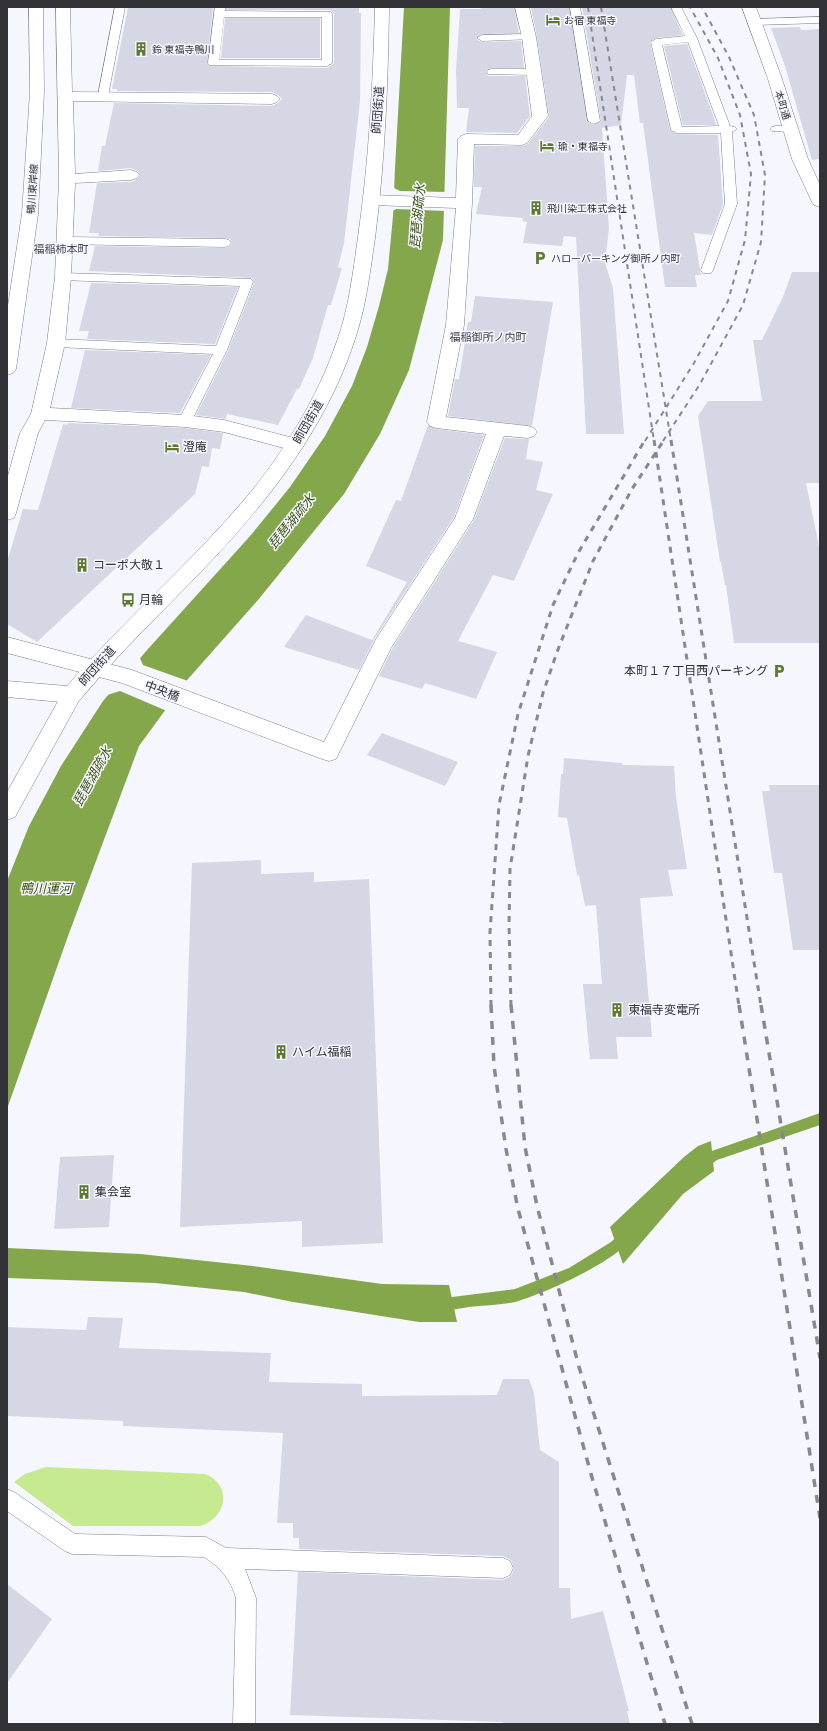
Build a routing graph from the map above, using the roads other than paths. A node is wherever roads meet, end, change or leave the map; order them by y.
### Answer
1 (36, 7) edge
2 (63, 7) edge
3 (120, 7) edge
4 (382, 7) edge
5 (522, 7) edge
6 (575, 7) edge
7 (676, 7) edge
8 (749, 7) edge
9 (219, 10) edge
10 (820, 20) edge
11 (756, 22) junction
12 (530, 37) junction
13 (482, 38) dead end
14 (692, 38) junction
15 (492, 72) dead end
16 (534, 72) junction
17 (66, 96) junction
18 (103, 96) junction
19 (272, 99) dead end
20 (594, 120) dead end
21 (728, 129) junction
22 (131, 175) dead end
23 (67, 179) junction
24 (378, 200) junction
25 (820, 202) edge
26 (459, 203) junction
27 (65, 241) junction
28 (225, 242) dead end
29 (707, 270) dead end
30 (63, 277) junction
31 (56, 343) junction
32 (221, 350) junction
33 (7, 369) edge
34 (40, 414) junction
35 (185, 421) junction
36 (497, 429) junction
37 (528, 432) dead end
38 (295, 445) junction
39 (7, 513) edge
40 (7, 644) edge
41 (94, 667) junction
42 (7, 688) edge
43 (72, 695) junction
44 (7, 811) edge
45 (7, 1499) edge
46 (225, 1558) junction
47 (503, 1568) dead end
48 (244, 1724) edge

1 - 33 street, 鴨川東岸線
2 - 17 street
3 - 18 lane
4 - 24 street, 師団街道
5 - 12 street
6 - 20 lane
7 - 14 lane
8 - 11 street, 本町通
9 - 9 lane
10 - 11 lane
11 - 25 street, 本町通
12 - 13 lane
12 - 16 street
14 - 21 lane
14 - 21 lane
15 - 16 lane
16 - 26 street
17 - 18 street
17 - 23 street
18 - 19 street
21 - 29 lane
22 - 23 street
23 - 27 street
24 - 26 street
24 - 38 street, 師団街道
26 - 36 street
27 - 28 lane
27 - 30 street
30 - 31 street
30 - 32 lane
31 - 32 lane
31 - 34 street
32 - 35 lane
34 - 35 street
34 - 39 street
35 - 38 street
36 - 37 street
36 - 41 street, 中央橋
38 - 41 street, 師団街道
40 - 41 street, 中央橋
41 - 43 street, 師団街道
42 - 43 street, 師団街道
43 - 44 street
45 - 46 lane
46 - 47 lane
46 - 48 lane

